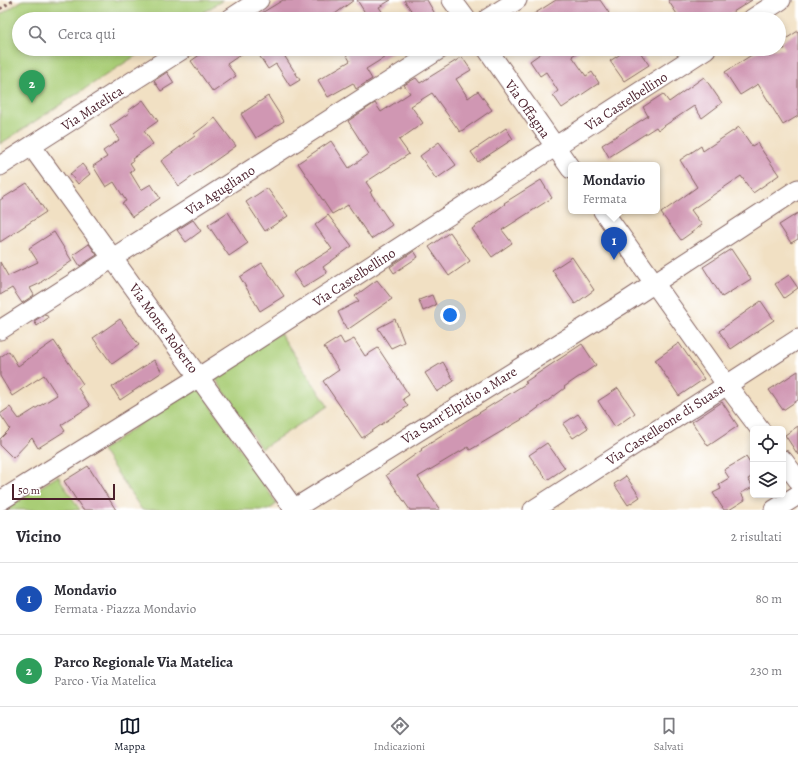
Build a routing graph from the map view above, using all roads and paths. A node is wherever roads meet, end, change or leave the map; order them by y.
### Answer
1 (14, 0) edge
2 (259, 0) edge
3 (452, 0) edge
4 (517, 0) edge
5 (781, 0) edge
6 (0, 9) edge
7 (241, 12) edge
8 (461, 12) edge
9 (498, 12) edge
10 (763, 12) edge
11 (172, 56) edge
12 (429, 56) edge
13 (492, 56) edge
14 (695, 56) edge
15 (32, 147) junction
16 (555, 147) junction
17 (568, 165) edge
18 (0, 166) edge
19 (798, 188) edge
20 (607, 216) edge
21 (114, 258) junction
22 (654, 283) junction
23 (0, 330) edge
24 (798, 339) edge
25 (199, 377) junction
26 (726, 384) junction
27 (758, 426) edge
28 (784, 462) edge
29 (798, 480) edge
30 (798, 495) edge
31 (0, 501) edge
32 (294, 510) edge
33 (533, 510) edge
34 (774, 510) edge

1 - 6 path
2 - 7 street
3 - 8 street
4 - 9 street
5 - 10 street
11 - 15 street, Via Matelica
12 - 21 street, Via Agugliano
13 - 16 street, Via Offagna
14 - 16 street, Via Castelbellino
15 - 18 street, Via Matelica
15 - 21 street, Via Monte Roberto
16 - 17 street, Via Offagna
16 - 25 street, Via Castelbellino
19 - 22 street, Via Sant'Elpidio a Mare
20 - 22 street
21 - 23 street, Via Agugliano
21 - 25 street, Via Monte Roberto
22 - 26 street
22 - 32 street, Via Sant'Elpidio a Mare
24 - 26 street, Via Castelleone di Suasa
25 - 31 street, Via Castelbellino
25 - 32 street, Via Monte Roberto
26 - 27 street
26 - 33 street, Via Castelleone di Suasa
28 - 29 street
30 - 34 street

